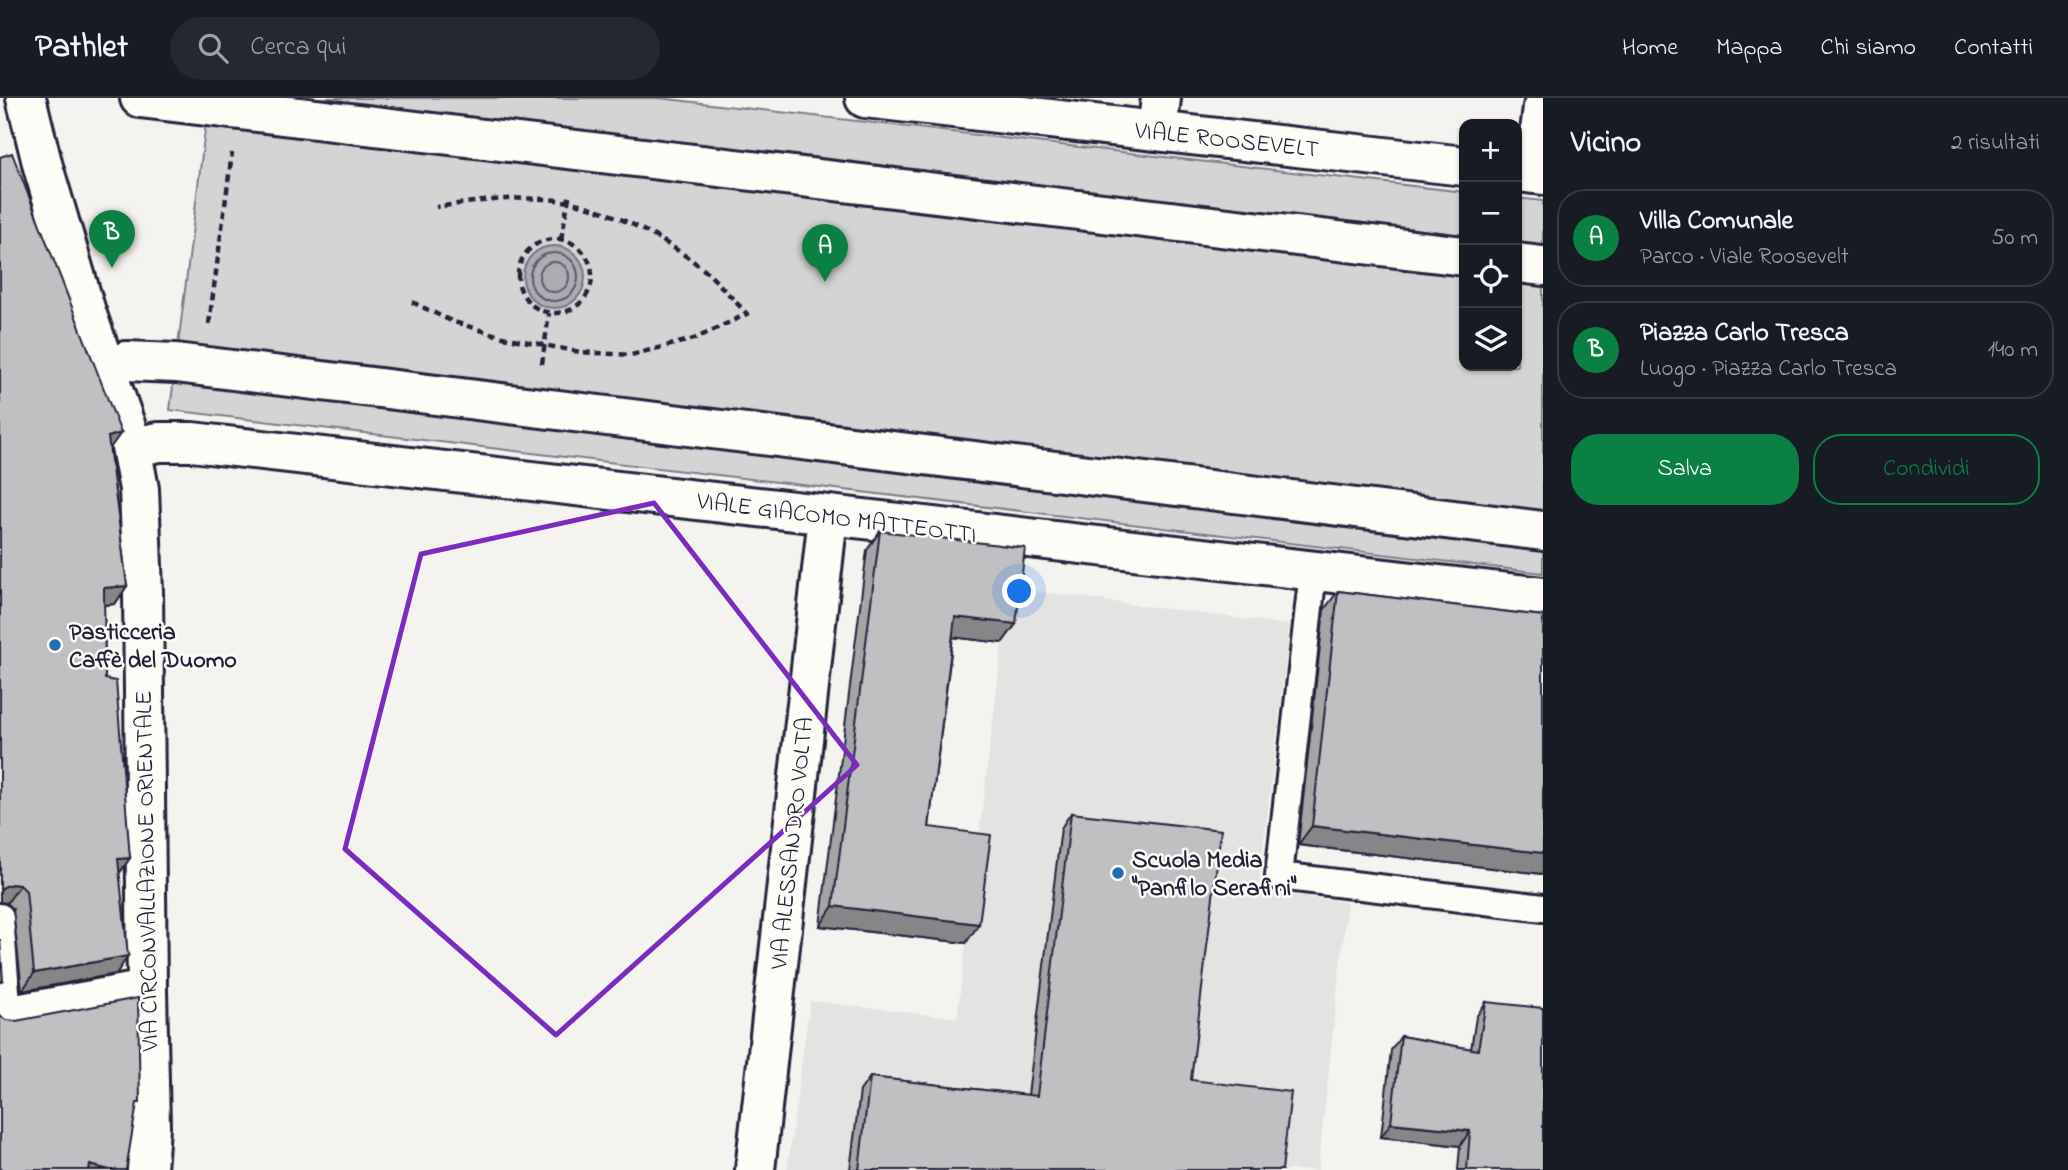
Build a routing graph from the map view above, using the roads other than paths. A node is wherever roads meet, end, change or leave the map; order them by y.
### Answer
1 (26, 98) edge
2 (139, 98) edge
3 (865, 98) edge
4 (1543, 107) edge
5 (1159, 115) edge
6 (1459, 165) edge
7 (1531, 174) edge
8 (1459, 255) edge
9 (1522, 264) edge
10 (1543, 266) edge
11 (126, 361) dead end
12 (132, 447) junction
13 (828, 516) junction
14 (1543, 531) edge
15 (1314, 571) junction
16 (1543, 597) edge
17 (1543, 908) edge
18 (0, 918) edge
19 (146, 990) junction
20 (4, 1016) edge
21 (147, 1170) edge
22 (755, 1170) edge

1 - 12 street, VIA CIRCONVALLAZIONE ORIENTALE
2 - 8 street
3 - 5 street, VIALE ROOSEVELT
4 - 7 street
5 - 6 street, VIALE ROOSEVELT
9 - 10 street
11 - 14 street
12 - 13 street, VIALE GIACOMO MATTEOTTI
12 - 19 street, VIA CIRCONVALLAZIONE ORIENTALE
13 - 15 street, VIALE GIACOMO MATTEOTTI
13 - 22 street, VIA ALESSANDRO VOLTA
15 - 16 street, VIALE GIACOMO MATTEOTTI
15 - 17 lane
18 - 20 lane
19 - 20 street
19 - 21 street, VIA CIRCONVALLAZIONE ORIENTALE

